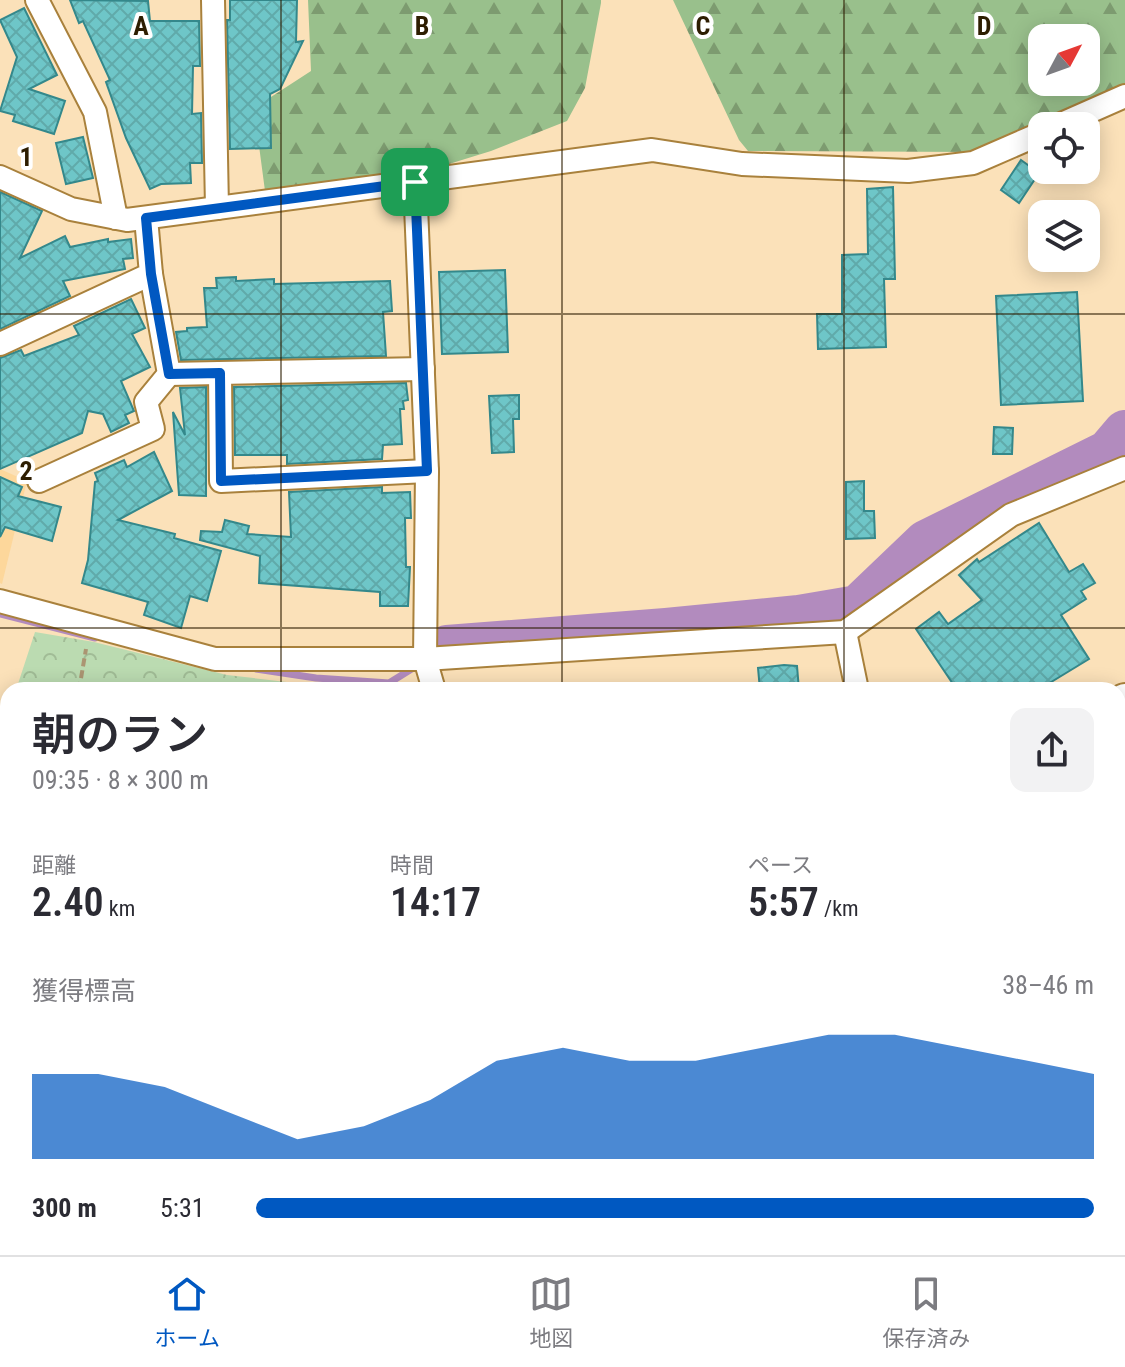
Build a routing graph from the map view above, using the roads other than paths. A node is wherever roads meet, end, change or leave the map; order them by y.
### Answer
1 (37, 0) edge
2 (213, 0) edge
3 (1125, 96) edge
4 (1089, 112) edge
5 (1028, 139) edge
6 (0, 177) edge
7 (415, 182) junction
8 (217, 208) junction
9 (116, 218) junction
10 (146, 218) junction
11 (151, 274) junction
12 (0, 344) edge
13 (423, 369) junction
14 (220, 373) junction
15 (169, 374) junction
16 (1125, 468) edge
17 (427, 471) junction
18 (39, 481) dead end
19 (0, 601) edge
20 (845, 632) junction
21 (425, 659) junction
22 (432, 682) edge
23 (855, 682) edge

1 - 9 street
2 - 8 street
3 - 4 street
5 - 7 street
6 - 9 street
7 - 8 street
7 - 13 street
8 - 10 street
9 - 10 street
10 - 11 street
11 - 12 street
11 - 15 street
13 - 14 street
13 - 17 street
14 - 15 street
14 - 17 street
15 - 18 street
16 - 20 street
17 - 21 street
19 - 21 street
20 - 21 street
20 - 23 street
21 - 22 street

